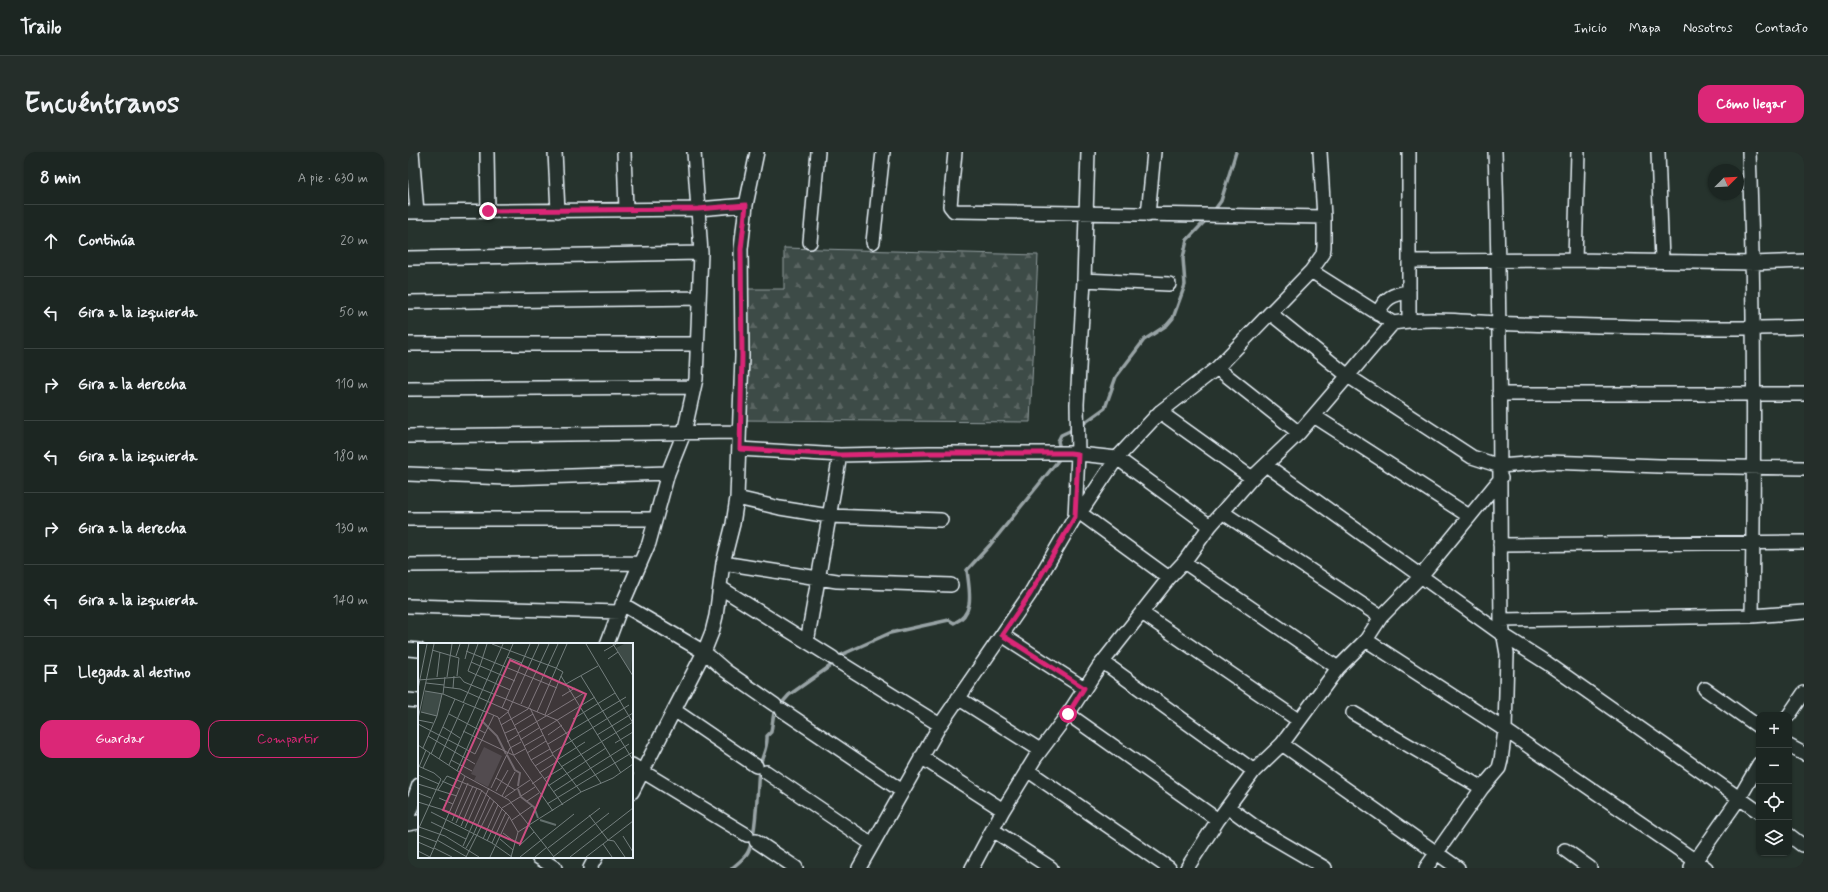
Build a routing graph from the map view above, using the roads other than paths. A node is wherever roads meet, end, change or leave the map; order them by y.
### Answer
1 (412, 152) edge
2 (487, 152) edge
3 (555, 152) edge
4 (624, 152) edge
5 (694, 152) edge
6 (757, 152) edge
7 (818, 152) edge
8 (883, 152) edge
9 (955, 152) edge
10 (1088, 152) edge
11 (1154, 152) edge
12 (1320, 152) edge
13 (1409, 152) edge
14 (1495, 152) edge
15 (1578, 152) edge
16 (1658, 152) edge
17 (1749, 152) edge
18 (746, 205) junction
19 (698, 209) junction
20 (626, 210) junction
21 (488, 211) junction
22 (558, 211) junction
23 (412, 212) edge
24 (1085, 212) junction
25 (1148, 215) junction
26 (1324, 217) junction
27 (810, 242) dead end
28 (874, 242) dead end
29 (701, 253) junction
30 (408, 258) edge
31 (1575, 260) junction
32 (1410, 261) junction
33 (1499, 261) junction
34 (1662, 261) junction
35 (1804, 261) edge
36 (1753, 263) junction
37 (1311, 271) junction
38 (1084, 280) junction
39 (1169, 284) dead end
40 (1410, 292) junction
41 (698, 298) junction
42 (408, 302) edge
43 (1270, 314) junction
44 (1378, 314) junction
45 (1410, 320) junction
46 (1393, 323) junction
47 (1498, 324) junction
48 (1804, 327) edge
49 (1753, 329) junction
50 (408, 344) edge
51 (696, 344) junction
52 (1217, 368) junction
53 (1348, 376) junction
54 (694, 387) junction
55 (408, 389) edge
56 (1754, 393) junction
57 (1499, 394) junction
58 (1804, 394) edge
59 (1160, 412) junction
60 (1314, 416) junction
61 (739, 432) junction
62 (684, 433) junction
63 (1299, 433) junction
64 (408, 436) edge
65 (740, 449) junction
66 (1078, 454) junction
67 (840, 455) junction
68 (1117, 458) junction
69 (1266, 465) junction
70 (1753, 468) junction
71 (1804, 468) edge
72 (1500, 472) junction
73 (668, 473) junction
74 (408, 474) edge
75 (1252, 478) junction
76 (737, 498) junction
77 (1222, 512) junction
78 (1077, 515) junction
79 (829, 516) junction
80 (1469, 516) junction
81 (654, 519) junction
82 (408, 520) edge
83 (941, 520) dead end
84 (1210, 526) junction
85 (1804, 542) edge
86 (1753, 543) junction
87 (1500, 545) junction
88 (1184, 562) junction
89 (640, 563) junction
90 (723, 563) junction
91 (408, 565) edge
92 (1421, 576) junction
93 (1169, 578) junction
94 (818, 579) junction
95 (951, 585) dead end
96 (721, 588) junction
97 (408, 606) edge
98 (620, 608) junction
99 (1804, 612) edge
100 (1142, 613) junction
101 (1752, 616) junction
102 (1381, 617) junction
103 (1501, 620) junction
104 (1002, 635) junction
105 (1503, 635) junction
106 (1366, 640) junction
107 (807, 642) junction
108 (608, 643) edge
109 (408, 649) edge
110 (418, 650) edge
111 (704, 652) junction
112 (1103, 662) junction
113 (1338, 668) junction
114 (1084, 688) junction
115 (1705, 689) dead end
116 (1804, 693) edge
117 (958, 698) junction
118 (408, 700) edge
119 (418, 701) edge
120 (674, 710) junction
121 (1791, 712) edge
122 (1353, 713) dead end
123 (1068, 714) junction
124 (1298, 720) junction
125 (940, 725) junction
126 (1756, 725) edge
127 (1505, 730) junction
128 (1282, 744) junction
129 (1792, 748) edge
130 (1040, 750) junction
131 (1804, 754) edge
132 (921, 757) junction
133 (638, 769) edge
134 (1756, 769) edge
135 (1027, 770) junction
136 (1254, 771) junction
137 (418, 788) edge
138 (633, 788) edge
139 (1482, 788) junction
140 (902, 791) junction
141 (1740, 798) junction
142 (1228, 807) junction
143 (1003, 810) junction
144 (1756, 810) edge
145 (408, 816) edge
146 (1218, 820) junction
147 (418, 822) edge
148 (408, 824) edge
149 (993, 830) junction
150 (1792, 837) edge
151 (872, 844) junction
152 (1802, 845) dead end
153 (1565, 850) dead end
154 (1436, 854) junction
155 (540, 858) edge
156 (595, 858) edge
157 (1697, 866) edge
158 (1189, 867) edge
159 (555, 868) edge
160 (590, 868) edge
161 (796, 868) edge
162 (859, 868) edge
163 (972, 868) edge
164 (1051, 868) edge
165 (1169, 868) edge
166 (1325, 868) edge
167 (1426, 868) edge
168 (1458, 868) edge
169 (1590, 868) edge

1 - 23 street
2 - 21 street
3 - 22 street
4 - 20 street
5 - 19 street
6 - 18 street
7 - 27 street
8 - 28 street
9 - 24 street
10 - 24 street
11 - 25 street
12 - 26 street
13 - 32 street
14 - 33 street
15 - 31 street
16 - 34 street
17 - 36 street
18 - 19 street
18 - 61 street
19 - 20 street
19 - 29 street
20 - 22 street
21 - 22 street
21 - 23 street
24 - 25 street
24 - 38 street
25 - 26 street
26 - 37 street
29 - 30 street
29 - 41 street
31 - 33 street
31 - 34 street
32 - 33 street
32 - 40 street
33 - 47 street
34 - 36 street
35 - 36 street
36 - 49 street
37 - 43 street
37 - 44 street
38 - 39 street
38 - 66 street
40 - 44 street
40 - 45 street
41 - 42 street
41 - 51 street
43 - 52 street
43 - 53 street
44 - 46 street
45 - 46 street
45 - 47 street
46 - 53 street
47 - 49 street
47 - 57 street
48 - 49 street
49 - 56 street
50 - 51 street
51 - 54 street
52 - 59 street
52 - 63 street
53 - 60 street
53 - 72 street
54 - 55 street
54 - 62 street
56 - 57 street
56 - 58 street
56 - 70 street
57 - 72 street
59 - 68 street
59 - 75 street
60 - 63 street
60 - 80 street
61 - 62 street
61 - 65 street
62 - 64 street
62 - 73 street
63 - 69 street
65 - 67 street
65 - 76 street
66 - 67 street
66 - 68 street
66 - 78 street
67 - 79 street
68 - 78 street
68 - 84 street
69 - 75 street
69 - 92 street
70 - 71 street
70 - 72 street
70 - 86 street
72 - 80 street
72 - 87 street
73 - 74 street
73 - 81 street
75 - 77 street
76 - 79 street
76 - 90 street
77 - 84 street
77 - 102 street
78 - 93 street
78 - 104 street
79 - 83 street
79 - 94 street
80 - 92 street
81 - 82 street
81 - 89 street
84 - 88 street
85 - 86 street
86 - 87 street
86 - 101 street
87 - 103 street
88 - 93 street
88 - 113 street
89 - 91 street
89 - 98 street
90 - 94 street
90 - 96 street
92 - 102 street
92 - 105 street
93 - 100 street
94 - 95 street
94 - 107 street
96 - 107 street
96 - 111 street
97 - 98 street
98 - 108 street
98 - 111 street
99 - 101 street
100 - 112 street
100 - 124 street
101 - 103 street
102 - 106 street
103 - 105 street
104 - 114 street
104 - 117 street
105 - 127 street
105 - 141 street
106 - 113 street
106 - 127 street
107 - 125 street
109 - 110 street
111 - 120 street
111 - 140 street
112 - 114 street
112 - 136 street
113 - 124 street
114 - 123 street
115 - 126 street
116 - 121 street
117 - 125 street
117 - 130 street
118 - 119 street
120 - 133 street
120 - 151 street
122 - 139 street
123 - 130 street
123 - 146 street
124 - 128 street
125 - 132 street
127 - 139 street
127 - 157 street
128 - 136 street
128 - 154 street
129 - 131 street
130 - 135 street
132 - 140 street
132 - 143 street
133 - 138 street
133 - 161 street
134 - 141 street
135 - 143 street
135 - 165 street
136 - 142 street
137 - 145 street
139 - 154 street
140 - 151 street
141 - 144 street
141 - 157 street
142 - 146 street
142 - 166 street
143 - 149 street
146 - 158 street
147 - 148 street
149 - 163 street
149 - 164 street
150 - 152 street
151 - 162 street
153 - 169 street
154 - 167 street
154 - 168 street
155 - 159 street
156 - 160 street

